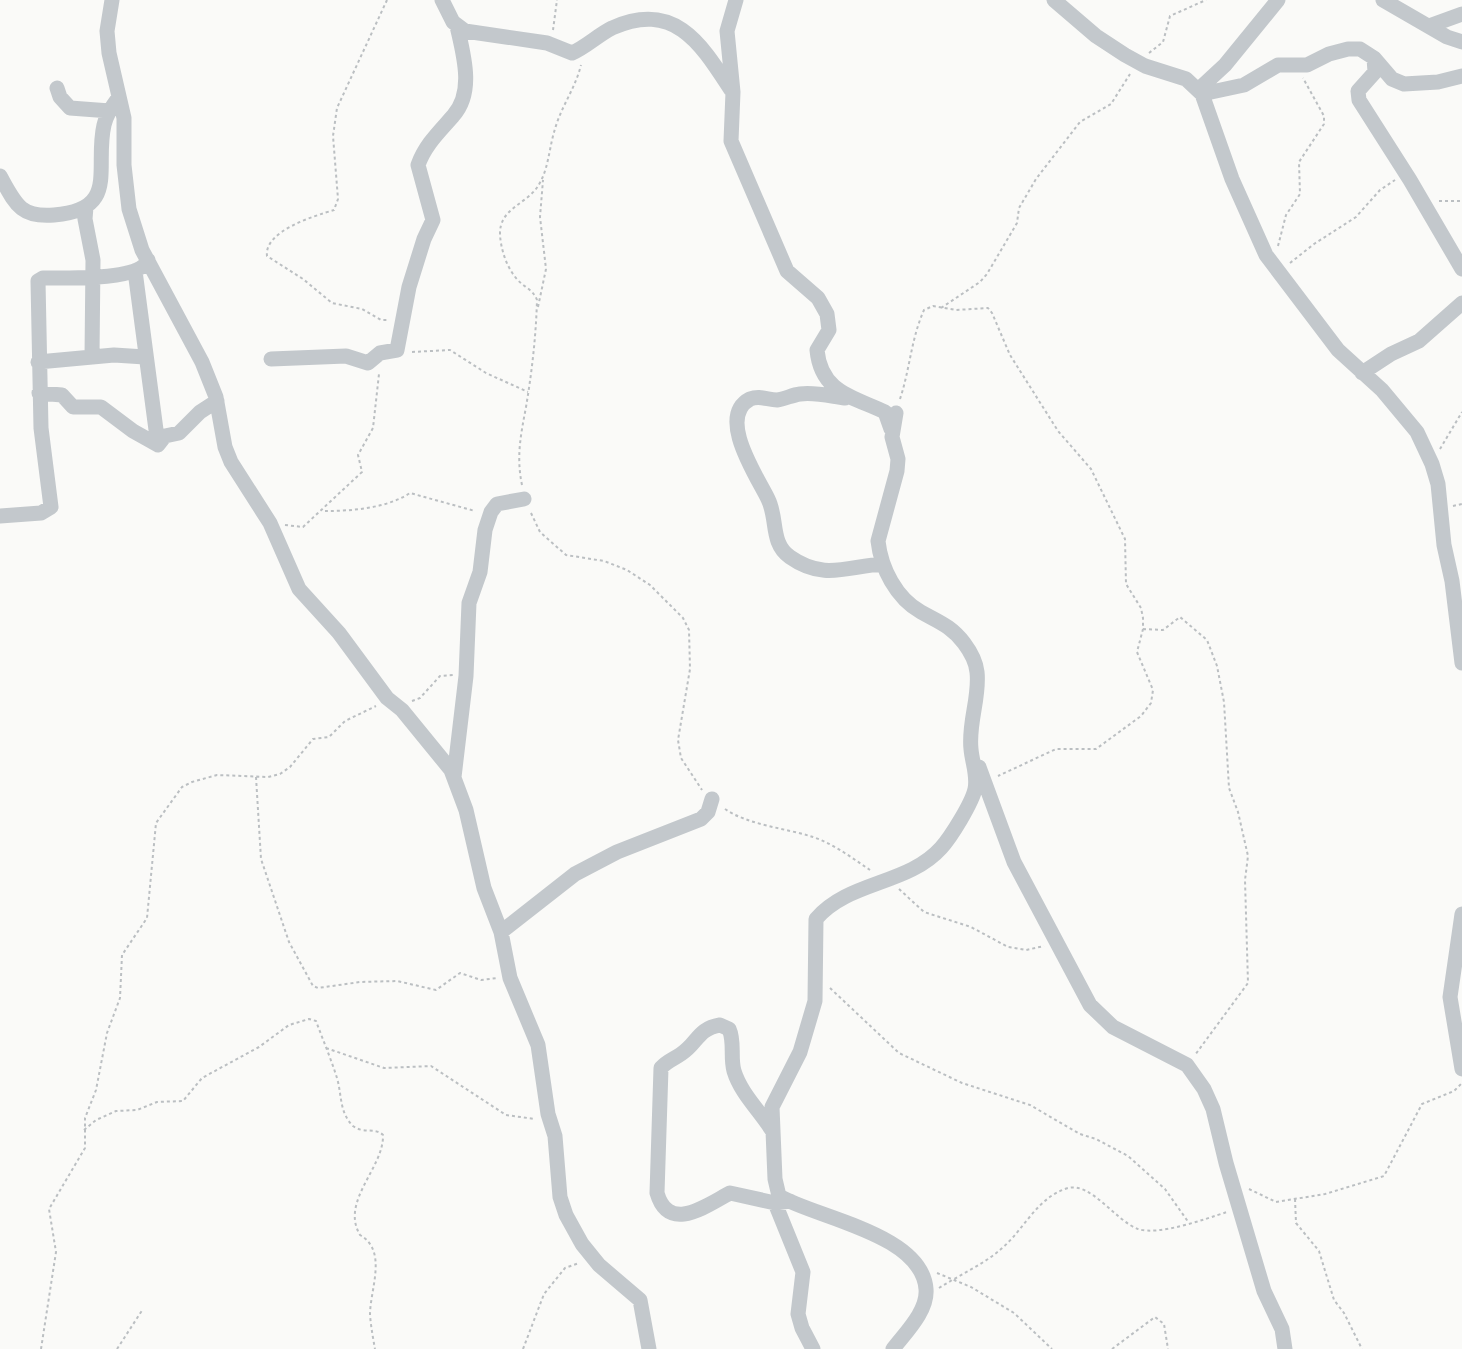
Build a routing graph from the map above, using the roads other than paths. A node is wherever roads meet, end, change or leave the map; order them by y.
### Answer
1 (112, 0) edge
2 (442, 0) edge
3 (736, 0) edge
4 (1054, 0) edge
5 (1278, 0) edge
6 (1383, 0) edge
7 (1462, 14) edge
8 (457, 26) junction
9 (1429, 26) junction
10 (1462, 42) edge
11 (1374, 58) junction
12 (1462, 76) edge
13 (57, 88) dead end
14 (733, 92) junction
15 (1200, 92) junction
16 (119, 97) junction
17 (110, 111) junction
18 (0, 176) edge
19 (86, 207) junction
20 (148, 260) junction
21 (1462, 269) edge
22 (135, 271) junction
23 (94, 278) junction
24 (1462, 303) edge
25 (92, 356) junction
26 (145, 357) junction
27 (271, 359) dead end
28 (38, 362) junction
29 (1362, 373) junction
30 (39, 393) junction
31 (857, 400) junction
32 (217, 401) junction
33 (896, 413) road end
34 (892, 432) junction
35 (158, 445) junction
36 (525, 499) road end
37 (0, 516) edge
38 (883, 564) junction
39 (1462, 663) edge
40 (971, 748) junction
41 (454, 777) junction
42 (712, 799) road end
43 (1462, 916) edge
44 (501, 932) junction
45 (1462, 1069) edge
46 (774, 1133) junction
47 (783, 1202) junction
48 (649, 1349) edge
49 (813, 1349) edge
50 (893, 1349) edge
51 (1285, 1349) edge

1 - 16 street
2 - 8 street
3 - 14 street
4 - 15 street
5 - 15 street
6 - 9 street
7 - 9 street
8 - 14 street
8 - 27 street
9 - 10 street
11 - 12 street
11 - 15 street
11 - 21 street
13 - 17 street
14 - 31 street
15 - 29 street
16 - 17 street
16 - 20 street
17 - 19 street
18 - 19 street
19 - 23 street
20 - 22 street
20 - 32 street
22 - 23 street
22 - 26 street
23 - 25 street
23 - 28 street
24 - 29 street
25 - 26 street
25 - 28 street
26 - 35 street
28 - 30 street
29 - 39 street
30 - 35 street
30 - 37 street
31 - 34 street
31 - 38 street
32 - 35 street
32 - 41 street
33 - 34 street
34 - 38 street
36 - 41 street
38 - 40 street
40 - 46 street
40 - 51 street
41 - 44 street
42 - 44 street
43 - 45 street
44 - 48 street
46 - 47 street
46 - 47 street
47 - 49 street
47 - 50 street

